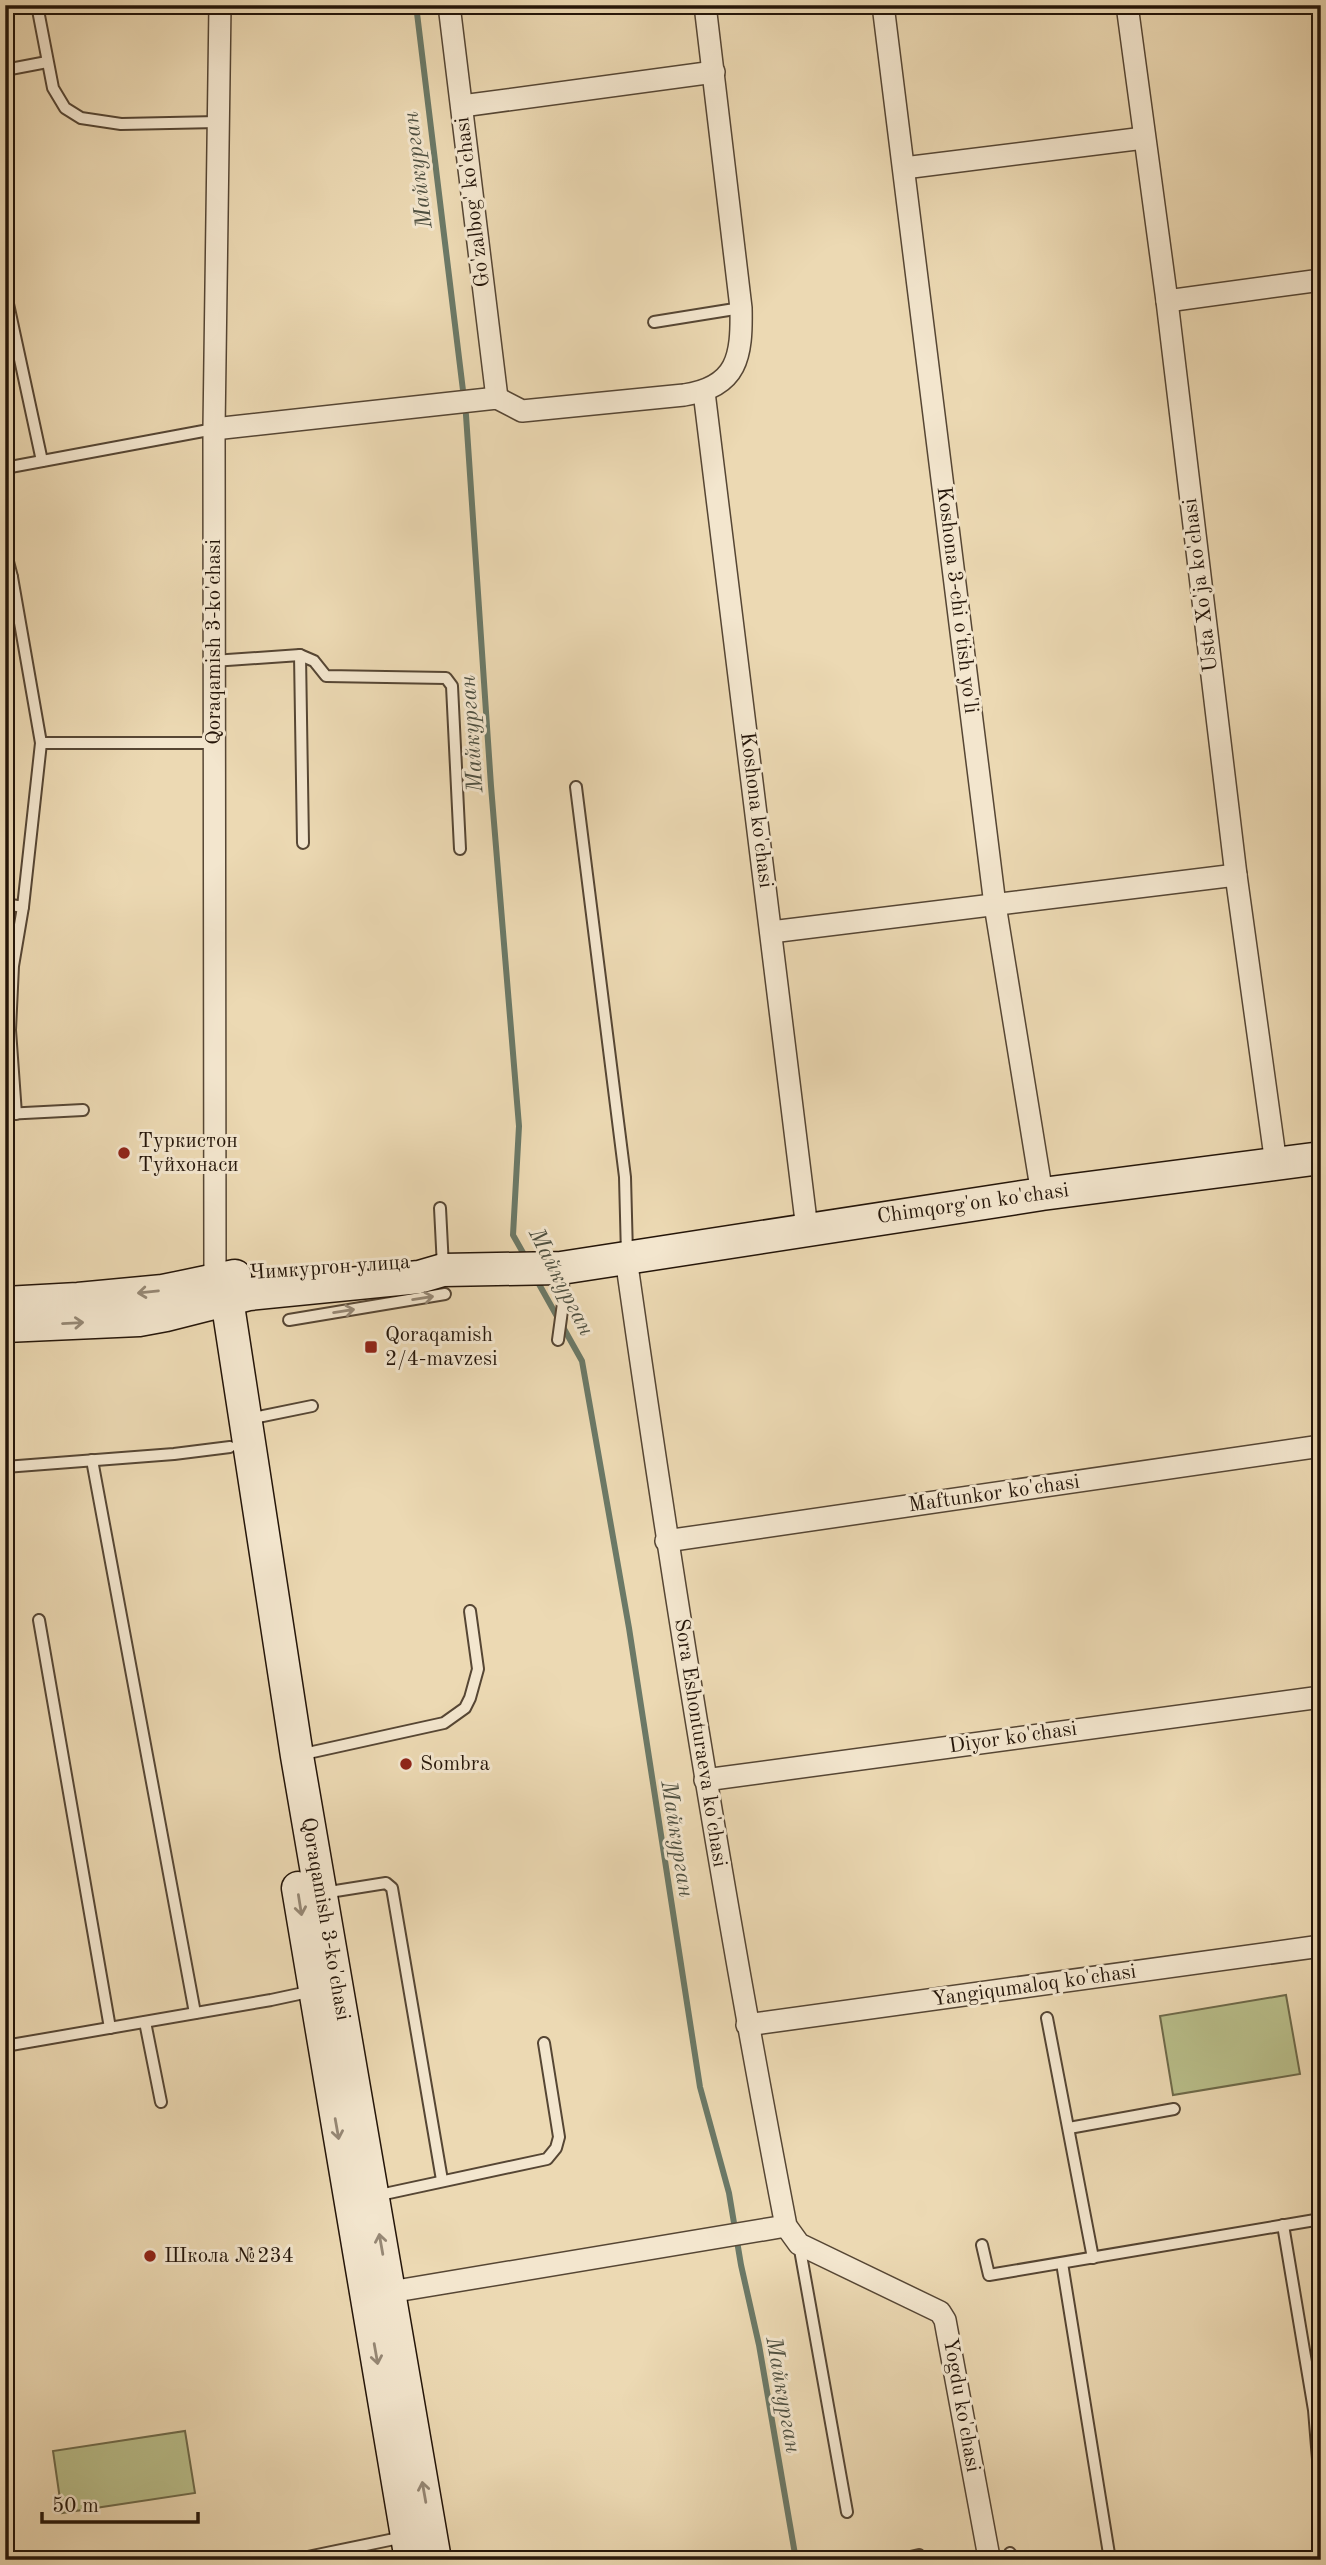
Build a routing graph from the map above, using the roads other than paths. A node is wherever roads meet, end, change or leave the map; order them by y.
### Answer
1 (37, 5) edge
2 (220, 5) edge
3 (449, 5) edge
4 (705, 5) edge
5 (883, 5) edge
6 (1127, 5) edge
7 (47, 62) junction
8 (5, 70) edge
9 (714, 72) junction
10 (462, 106) junction
11 (218, 122) junction
12 (1144, 138) junction
13 (904, 168) junction
14 (1321, 281) edge
15 (5, 290) edge
16 (1167, 301) junction
17 (741, 307) junction
18 (654, 321) dead end
19 (18, 349) junction
20 (5, 352) edge
21 (704, 392) junction
22 (497, 398) junction
23 (214, 429) junction
24 (42, 461) junction
25 (5, 468) edge
26 (5, 550) edge
27 (9, 578) edge
28 (300, 655) junction
29 (214, 661) junction
30 (41, 743) junction
31 (214, 743) junction
32 (576, 786) dead end
33 (303, 843) dead end
34 (460, 849) dead end
35 (1236, 874) junction
36 (5, 904) edge
37 (995, 905) junction
38 (23, 907) junction
39 (771, 932) junction
40 (83, 1110) dead end
41 (11, 1114) edge
42 (1321, 1158) edge
43 (1276, 1164) junction
44 (1042, 1194) junction
45 (440, 1208) dead end
46 (807, 1229) junction
47 (626, 1258) junction
48 (539, 1269) junction
49 (444, 1282) junction
50 (215, 1295) junction
51 (5, 1303) edge
52 (289, 1320) dead end
53 (5, 1326) edge
54 (558, 1340) dead end
55 (312, 1406) dead end
56 (246, 1419) junction
57 (1321, 1446) edge
58 (230, 1447) junction
59 (92, 1460) junction
60 (5, 1467) edge
61 (666, 1541) junction
62 (470, 1611) dead end
63 (39, 1620) dead end
64 (1321, 1697) edge
65 (297, 1756) junction
66 (705, 1780) junction
67 (320, 1894) junction
68 (1321, 1946) edge
69 (325, 1988) junction
70 (195, 2013) junction
71 (1047, 2018) dead end
72 (145, 2022) junction
73 (747, 2025) junction
74 (110, 2028) junction
75 (544, 2043) dead end
76 (5, 2046) edge
77 (161, 2102) dead end
78 (1174, 2109) dead end
79 (1069, 2128) junction
80 (442, 2180) junction
81 (373, 2196) junction
82 (1321, 2219) edge
83 (1283, 2225) junction
84 (786, 2226) junction
85 (799, 2244) junction
86 (982, 2245) dead end
87 (1093, 2258) junction
88 (1062, 2263) junction
89 (378, 2295) junction
90 (1321, 2496) edge
91 (847, 2512) dead end
92 (409, 2548) edge
93 (988, 2552) dead end
94 (919, 2555) dead end
95 (293, 2560) edge
96 (435, 2560) edge
97 (897, 2560) edge
98 (1110, 2560) edge

1 - 7 lane
2 - 11 street, Qoraqamish 3-ko'chasi
3 - 10 street, Go'zalbog' ko'chasi
4 - 9 street
5 - 13 street, Koshona 3-chi o'tish yo'li
6 - 12 street, Usta Xo'ja ko'chasi
7 - 8 lane
7 - 11 lane
9 - 10 street
9 - 17 street
10 - 22 street, Go'zalbog' ko'chasi
11 - 23 street, Qoraqamish 3-ko'chasi
12 - 13 street
12 - 16 street, Usta Xo'ja ko'chasi
13 - 37 street, Koshona 3-chi o'tish yo'li
14 - 16 street
15 - 19 lane
16 - 35 street, Usta Xo'ja ko'chasi
17 - 18 lane
17 - 21 street
19 - 20 lane
19 - 24 lane
21 - 22 street
21 - 39 street, Koshona ko'chasi
22 - 23 street
23 - 24 lane
23 - 29 street, Qoraqamish 3-ko'chasi
24 - 25 lane
26 - 27 lane
27 - 30 lane
28 - 29 lane
28 - 33 lane
28 - 34 lane
29 - 31 street, Qoraqamish 3-ko'chasi
30 - 31 lane
30 - 38 lane
31 - 50 street, Qoraqamish 3-ko'chasi
32 - 47 lane
35 - 37 street
35 - 43 street, Usta Xo'ja ko'chasi
36 - 38 lane
37 - 39 street
37 - 44 street, Koshona 3-chi o'tish yo'li
38 - 41 lane
39 - 46 street, Koshona ko'chasi
40 - 41 lane
42 - 43 main road, Chimqorg'on ko'chasi
43 - 44 main road, Chimqorg'on ko'chasi
44 - 46 main road, Chimqorg'on ko'chasi
45 - 49 lane
46 - 47 main road, Chimqorg'on ko'chasi
47 - 48 main road, Чимкургон улица
47 - 61 street, Sora Eshonturaeva ko'chasi
48 - 49 main road, Чимкургон улица
48 - 54 lane
49 - 50 main road, Чимкургон улица
52 -> 49 lane
50 -> 51 main road
53 -> 50 main road
50 - 56 main road, Qoraqamish 3-ko'chasi
50 - 58 main road, Qoraqamish 3-ko'chasi
55 - 56 lane
56 - 65 main road, Qoraqamish 3-ko'chasi
57 - 61 street, Maftunkor ko'chasi
58 - 59 lane
58 -> 69 main road, Qoraqamish 3-ko'chasi
59 - 60 lane
59 - 70 lane
61 - 66 street, Sora Eshonturaeva ko'chasi
62 - 65 lane
63 - 74 lane
64 - 66 street, Diyor ko'chasi
65 - 67 main road, Qoraqamish 3-ko'chasi
66 - 73 street, Sora Eshonturaeva ko'chasi
67 - 69 main road, Qoraqamish 3-ko'chasi
67 - 80 lane
68 - 73 street, Yangiqumaloq ko'chasi
69 - 70 lane
69 - 81 main road, Qoraqamish 3-ko'chasi
69 -> 89 main road, Qoraqamish 3-ko'chasi
70 - 72 lane
71 - 79 lane
72 - 74 lane
72 - 77 lane
73 - 84 street, Sora Eshonturaeva ko'chasi
74 - 76 lane
75 - 80 lane
78 - 79 lane
79 - 87 lane
80 - 81 lane
89 -> 81 main road, Qoraqamish 3-ko'chasi
82 - 83 lane
83 - 87 lane
83 - 90 lane
84 - 85 street, Yogdu ko'chasi
84 - 89 street
85 - 91 lane
85 - 93 street, Yogdu ko'chasi
86 - 88 lane
87 - 88 lane
88 - 98 lane
89 -> 92 main road, Qoraqamish 3-ko'chasi
96 -> 89 main road, Qoraqamish 3-ko'chasi
92 - 95 lane
94 - 97 lane

